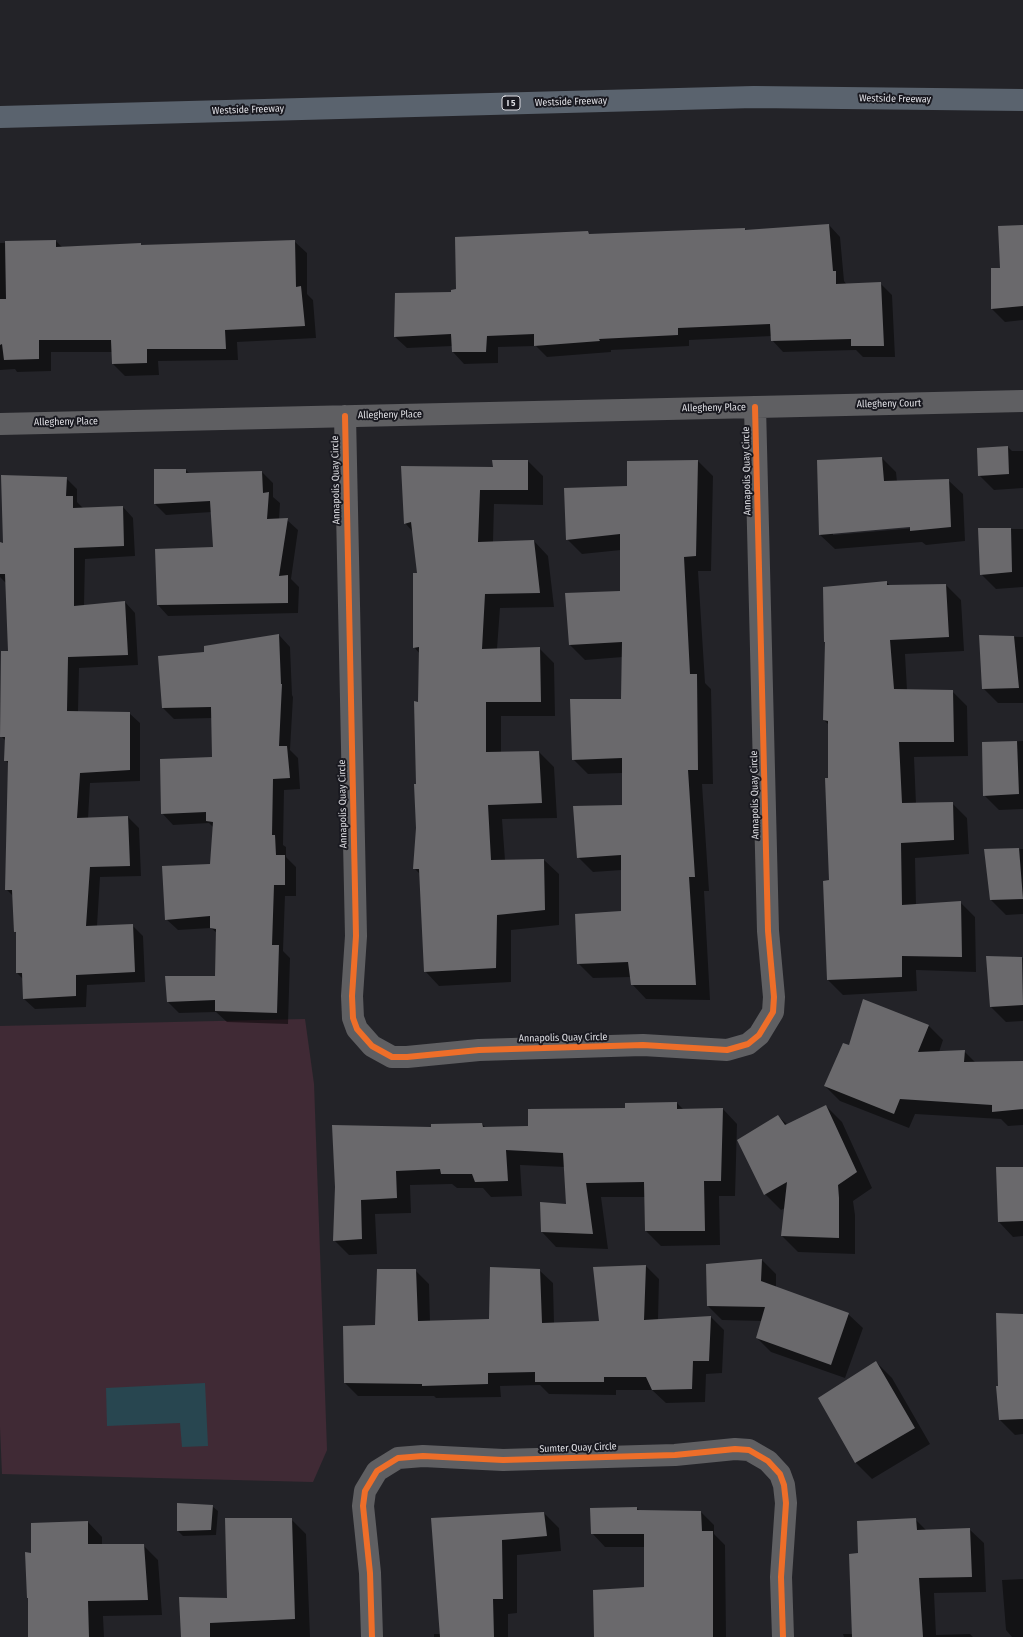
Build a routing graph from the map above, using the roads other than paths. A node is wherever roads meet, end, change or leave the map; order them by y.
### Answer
1 (1023, 100) edge
2 (0, 117) edge
3 (1023, 401) edge
4 (755, 407) junction
5 (345, 416) junction
6 (0, 424) edge
7 (372, 1637) edge
8 (783, 1637) edge

1 - 2 highway, Westside Freeway / I 5
3 - 4 street, Allegheny Court
4 - 5 street, Allegheny Place
4 - 5 street, Annapolis Quay Circle
5 - 6 street, Allegheny Place
7 - 8 street, Sumter Quay Circle

